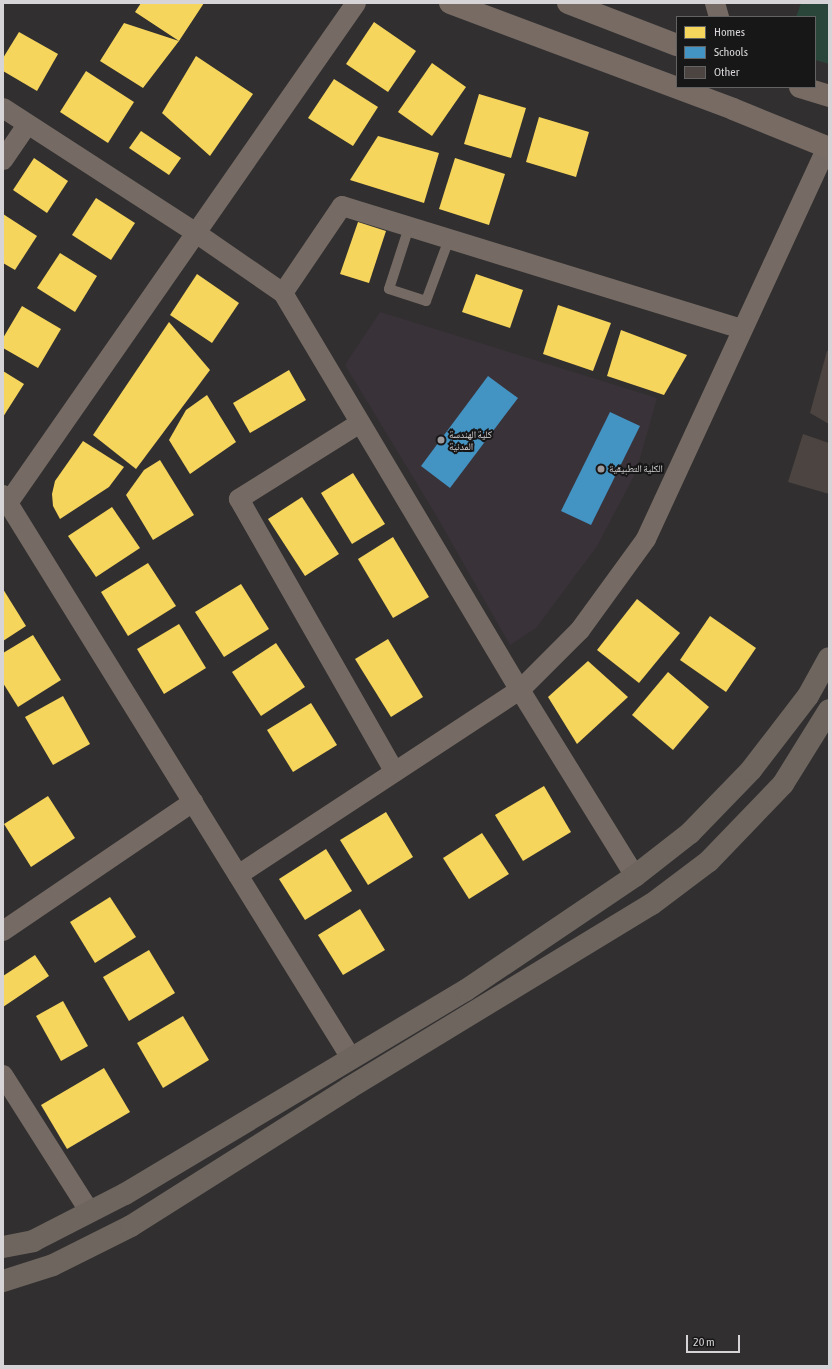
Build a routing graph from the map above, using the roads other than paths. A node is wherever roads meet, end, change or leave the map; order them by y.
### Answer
1 (356, 3) edge
2 (450, 3) edge
3 (568, 3) edge
4 (715, 3) edge
5 (719, 16) edge
6 (676, 45) edge
7 (676, 87) edge
8 (679, 88) edge
9 (803, 88) edge
10 (829, 96) edge
11 (3, 108) edge
12 (27, 125) junction
13 (828, 148) edge
14 (3, 160) edge
15 (409, 227) junction
16 (196, 233) junction
17 (449, 240) junction
18 (283, 293) junction
19 (743, 330) junction
20 (360, 423) junction
21 (5, 499) edge
22 (829, 658) edge
23 (520, 690) junction
24 (829, 710) edge
25 (396, 772) junction
26 (193, 802) junction
27 (238, 875) junction
28 (635, 876) junction
29 (3, 931) edge
30 (351, 1058) junction
31 (3, 1075) edge
32 (90, 1212) junction
33 (3, 1247) edge
34 (3, 1281) edge

1 - 16 street
2 - 7 main road
3 - 6 main road
4 - 5 street
8 - 13 main road
9 - 10 main road
11 - 12 street
12 - 14 street
12 - 16 street
13 - 19 street
15 - 17 street
15 - 17 lane
15 - 18 street
16 - 18 street
16 - 21 street
17 - 19 street
18 - 20 street
19 - 23 street
20 - 23 street
20 - 25 street
21 - 26 street
22 - 28 main road
23 - 25 street
23 - 28 street
24 - 34 main road
25 - 27 street
26 - 27 street
26 - 29 street
27 - 30 street
28 - 30 main road
30 - 32 main road
31 - 32 street
32 - 33 main road

